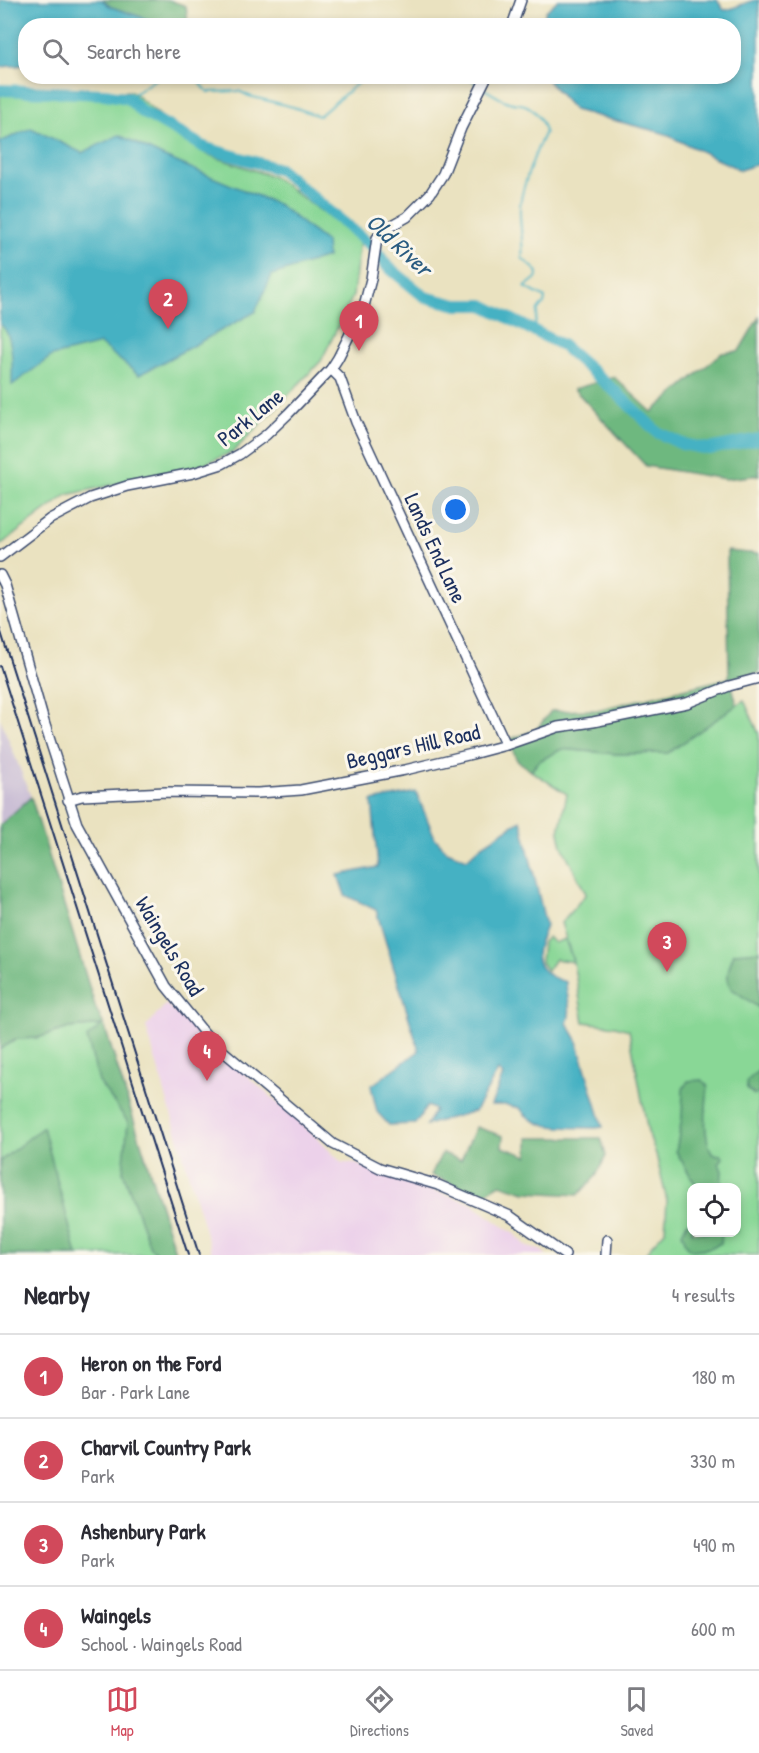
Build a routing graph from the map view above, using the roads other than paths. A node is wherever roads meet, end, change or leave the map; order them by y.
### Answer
1 (521, 0) edge
2 (515, 18) edge
3 (484, 84) edge
4 (331, 369) junction
5 (0, 557) edge
6 (0, 575) edge
7 (759, 678) edge
8 (506, 745) junction
9 (68, 800) junction
10 (607, 1240) dead end
11 (565, 1255) edge
12 (606, 1255) edge

1 - 2 street
3 - 4 street, Park Lane
4 - 5 street, Park Lane
4 - 8 street, Lands End Lane
6 - 9 street, Waingels Road
7 - 8 street, Beggars Hill Road
8 - 9 street, Beggars Hill Road
9 - 11 street, Waingels Road
10 - 12 street

